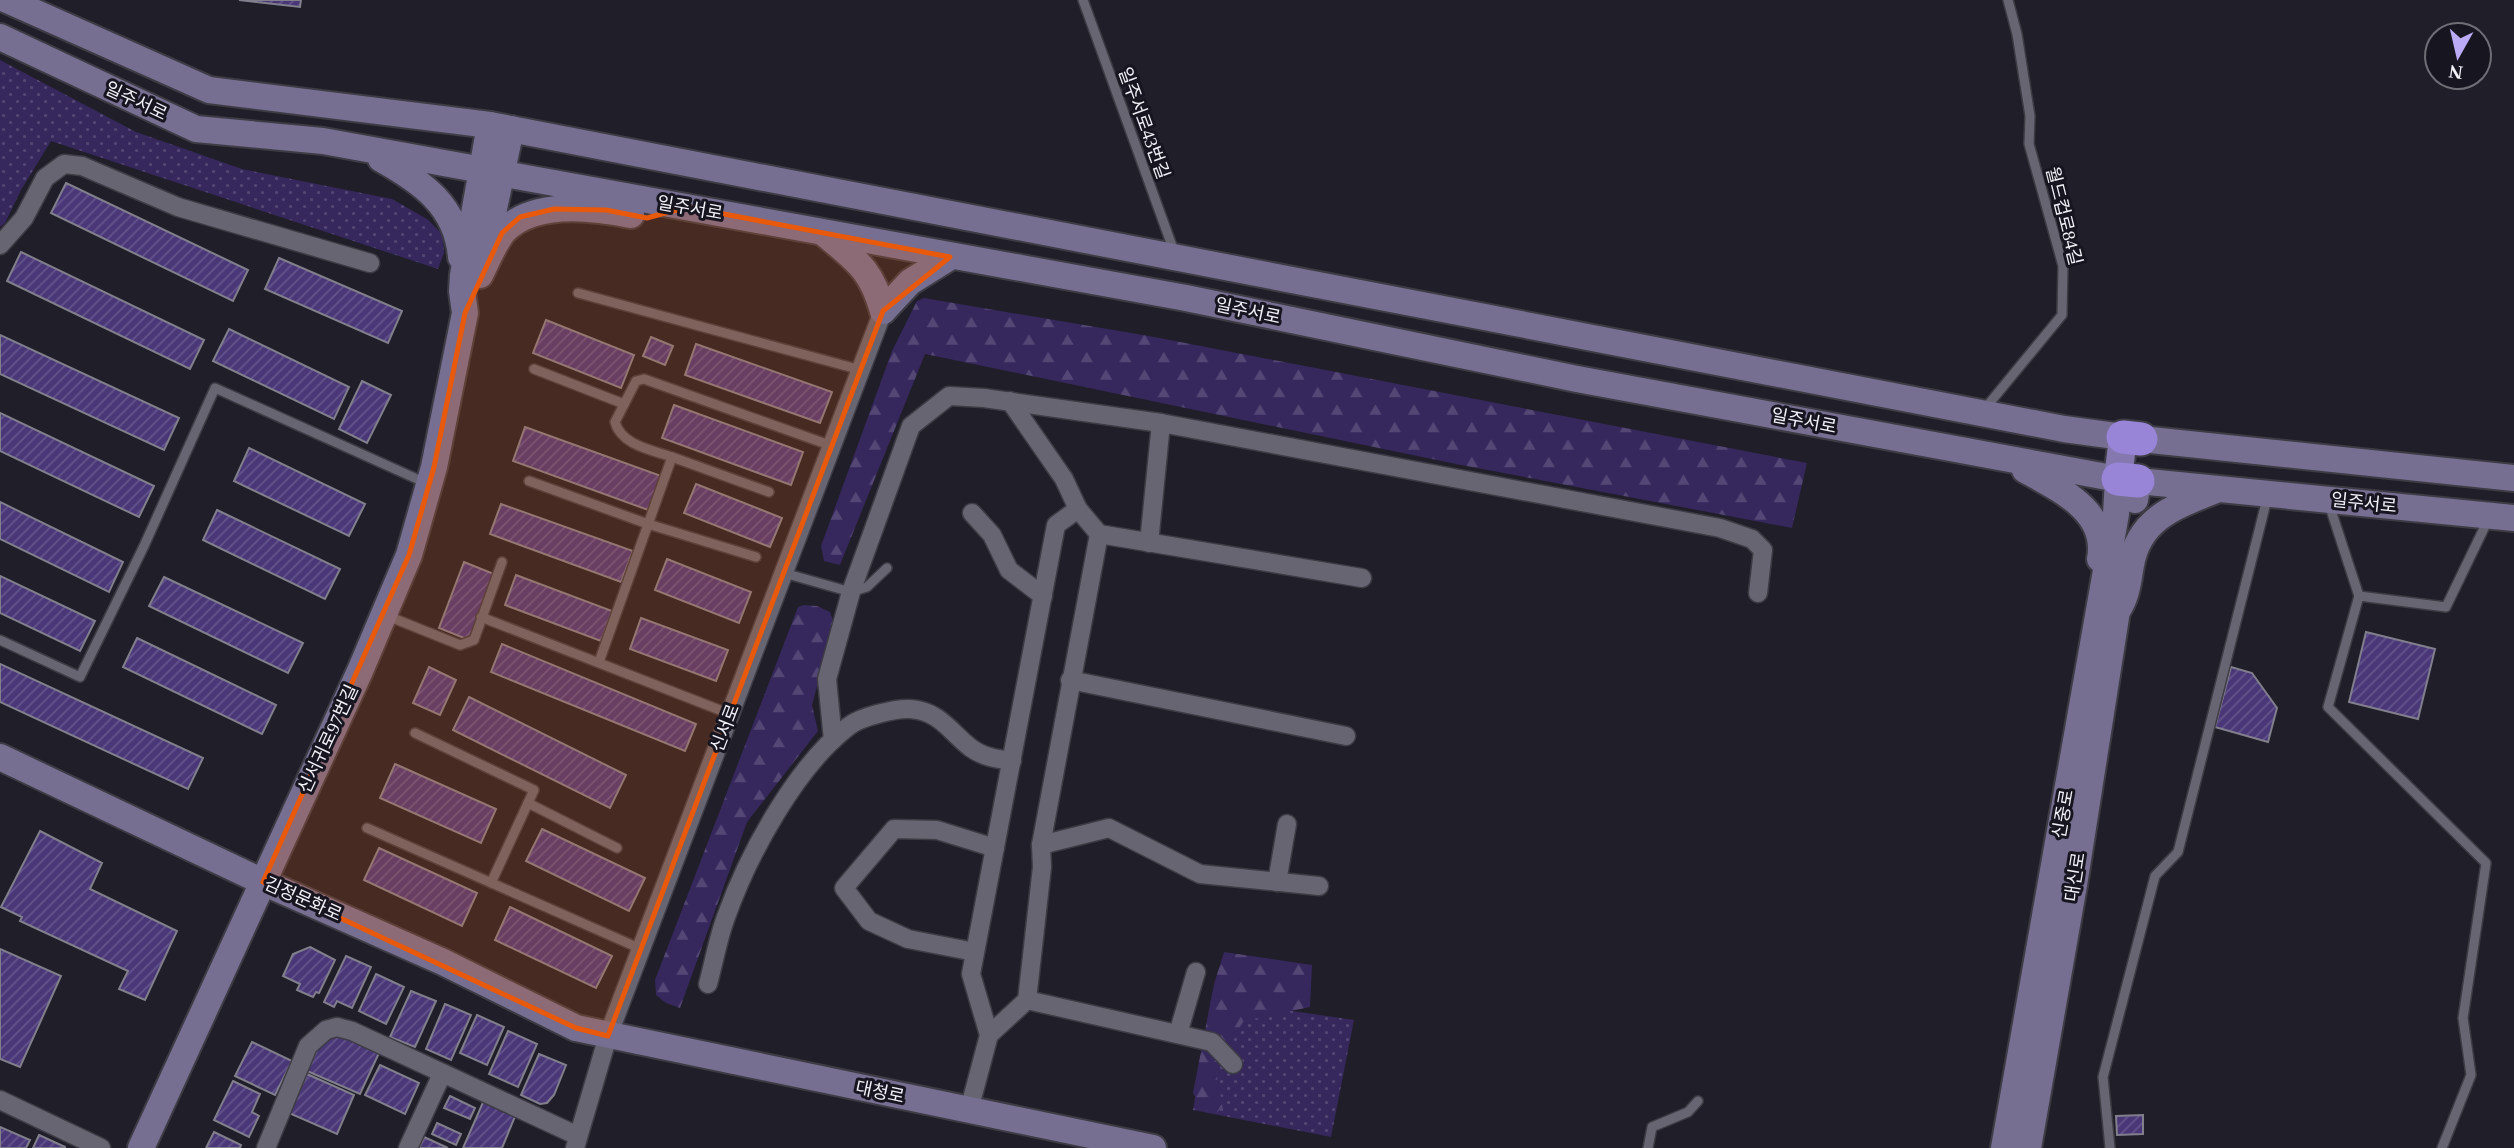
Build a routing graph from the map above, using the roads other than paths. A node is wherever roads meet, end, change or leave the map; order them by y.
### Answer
1 (7, 0) edge
2 (1083, 0) edge
3 (2008, 0) edge
4 (0, 37) edge
5 (500, 127) junction
6 (323, 141) junction
7 (492, 172) junction
8 (687, 207) junction
9 (824, 232) junction
10 (0, 244) edge
11 (1176, 256) junction
12 (950, 257) junction
13 (370, 263) dead end
14 (472, 275) junction
15 (578, 293) dead end
16 (883, 311) junction
17 (534, 369) dead end
18 (861, 370) junction
19 (1010, 401) junction
20 (624, 404) junction
21 (1981, 413) junction
22 (1161, 423) junction
23 (2132, 438) junction
24 (832, 446) junction
25 (672, 457) junction
26 (2008, 460) junction
27 (2514, 478) edge
28 (2128, 480) junction
29 (529, 481) dead end
30 (429, 485) junction
31 (2219, 489) junction
32 (769, 492) dead end
33 (2269, 494) junction
34 (2328, 499) junction
35 (1078, 509) junction
36 (972, 513) dead end
37 (2502, 517) edge
38 (649, 524) junction
39 (1099, 534) junction
40 (1149, 543) junction
41 (757, 557) dead end
42 (502, 562) dead end
43 (887, 568) dead end
44 (784, 573) junction
45 (1362, 578) dead end
46 (851, 592) junction
47 (1758, 593) dead end
48 (1043, 596) junction
49 (2359, 596) junction
50 (2109, 608) junction
51 (384, 615) junction
52 (481, 617) junction
53 (0, 640) edge
54 (599, 662) junction
55 (1070, 680) junction
56 (730, 714) junction
57 (415, 733) dead end
58 (1346, 736) dead end
59 (833, 740) junction
60 (0, 757) edge
61 (1012, 761) junction
62 (528, 803) junction
63 (1287, 824) dead end
64 (367, 828) dead end
65 (1041, 845) junction
66 (617, 848) dead end
67 (995, 848) junction
68 (263, 882) junction
69 (1277, 882) junction
70 (491, 883) junction
71 (1319, 886) dead end
72 (640, 949) junction
73 (975, 952) junction
74 (1196, 972) dead end
75 (708, 984) dead end
76 (1027, 1000) junction
77 (1178, 1034) junction
78 (989, 1035) junction
79 (608, 1036) junction
80 (1233, 1064) dead end
81 (442, 1074) junction
82 (0, 1100) edge
83 (1698, 1101) dead end
84 (969, 1110) junction
85 (577, 1142) edge
86 (101, 1148) edge
87 (141, 1148) edge
88 (265, 1148) edge
89 (408, 1148) edge
90 (1153, 1148) edge
91 (1648, 1148) edge
92 (2004, 1148) edge
93 (2028, 1148) edge
94 (2110, 1148) edge
95 (2442, 1148) edge

1 - 5 main road
2 - 11 lane, 일주서로43번길
3 - 21 lane, 월드컵로84길
4 - 6 main road, 일주서로
5 - 7 main road, 신서귀로97번길
5 - 11 main road
6 - 7 main road, 일주서로
6 - 14 main road
7 - 8 main road, 일주서로
7 - 14 main road, 신서귀로97번길
8 - 9 main road, 일주서로
8 - 14 main road
9 - 12 main road, 일주서로
9 - 16 main road
10 - 13 street
11 - 21 main road
12 - 16 main road
12 - 26 main road, 일주서로
14 - 30 main road, 신서귀로97번길
15 - 18 lane
16 - 18 street, 신서로
17 - 20 lane
18 - 24 street, 신서로
19 - 22 street
19 - 35 street
19 - 46 street
20 - 24 lane
20 - 25 lane
21 - 23 main road
22 - 40 street
22 - 47 street
23 - 27 main road
23 - 28 main road
24 - 44 street, 신서로
25 - 32 lane
25 - 38 lane
26 - 28 main road, 일주서로
26 - 50 main road
28 - 31 main road, 일주서로
28 - 50 main road, 신중로
29 - 38 lane
30 - 51 main road, 신서귀로97번길
30 - 53 lane
31 - 33 main road, 일주서로
31 - 50 main road
33 - 34 main road, 일주서로
33 - 94 lane
34 - 37 main road, 일주서로
34 - 49 lane
35 - 39 street
35 - 48 street
36 - 48 street
37 - 49 lane
38 - 41 lane
38 - 54 lane
39 - 40 street
39 - 55 street
40 - 45 street
42 - 52 lane
43 - 46 lane
44 - 46 lane
44 - 56 street, 신서로
46 - 59 street
48 - 61 street
49 - 95 lane
50 - 92 main road, 신중로
50 - 93 main road, 대신로
51 - 52 lane
51 - 68 main road, 신서귀로97번길
52 - 54 lane
54 - 56 lane
55 - 58 street
55 - 65 street
56 - 72 street, 신서로
57 - 62 lane
59 - 61 street
59 - 75 street
60 - 68 main road, 김정문화로
61 - 67 street
62 - 66 lane
62 - 70 lane
63 - 69 street
64 - 70 lane
65 - 69 street
65 - 76 street
67 - 73 street
67 - 73 street
68 - 79 main road, 김정문화로
68 - 87 main road, 신서귀로97번길
69 - 71 street
70 - 72 lane
72 - 79 street, 신서로
73 - 78 street
74 - 77 street
76 - 77 street
76 - 78 street
77 - 80 street
78 - 84 street
79 - 84 main road, 대청로
79 - 85 street, 신서로
81 - 85 street
81 - 88 street
81 - 89 street
82 - 86 street
83 - 91 lane
84 - 90 main road, 대청로

